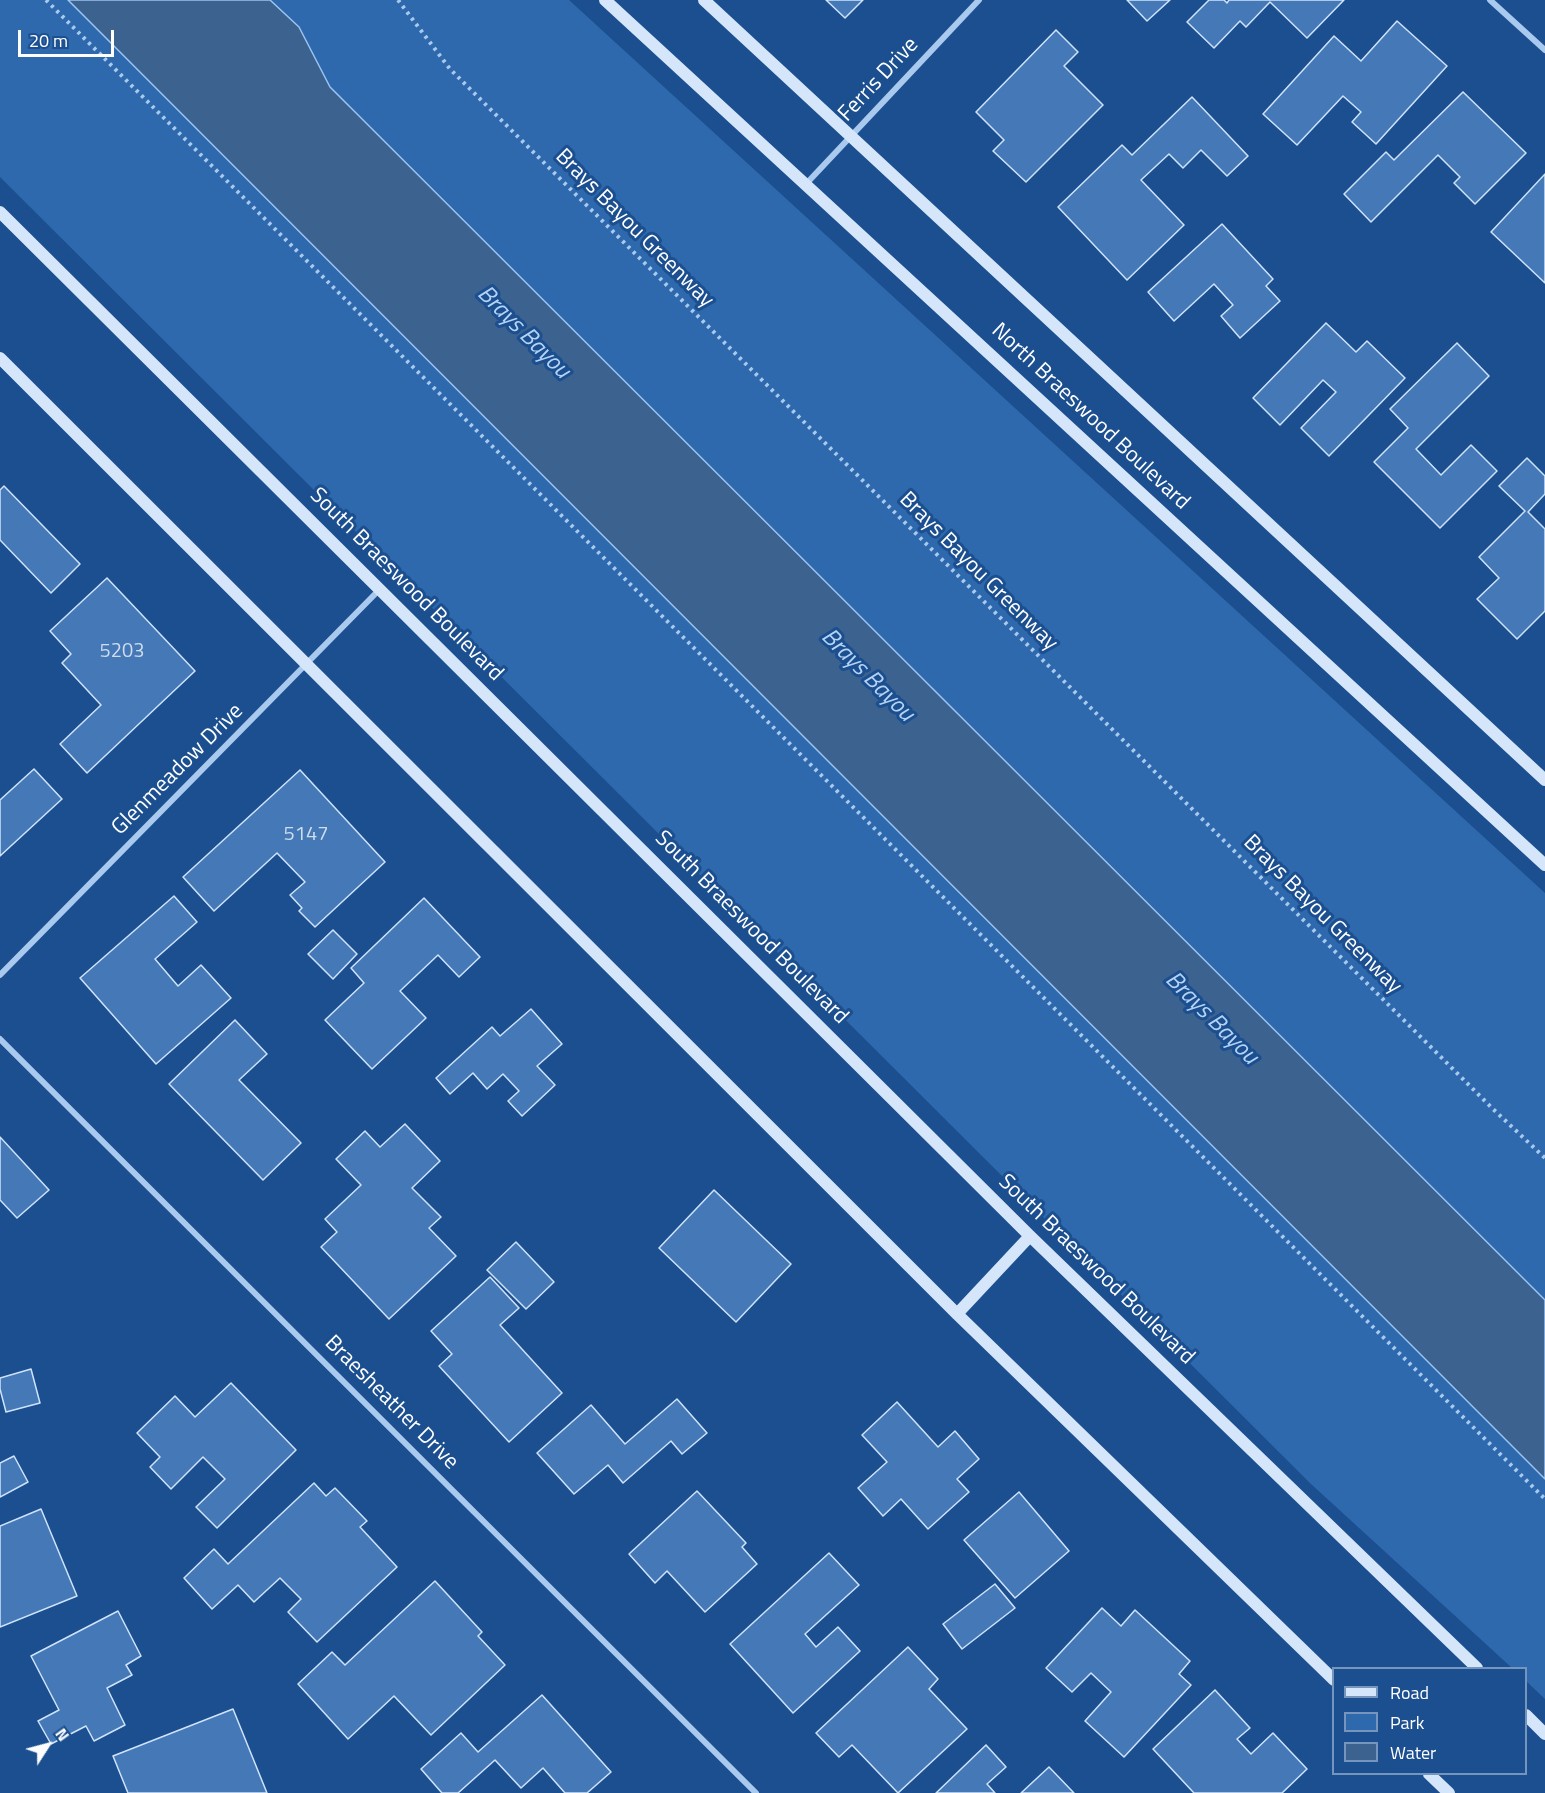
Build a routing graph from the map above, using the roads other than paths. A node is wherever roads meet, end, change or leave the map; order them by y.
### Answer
1 (606, 0) edge
2 (704, 0) edge
3 (979, 0) edge
4 (1490, 0) edge
5 (1545, 51) edge
6 (852, 136) junction
7 (806, 184) junction
8 (0, 212) edge
9 (0, 358) edge
10 (380, 589) junction
11 (308, 664) junction
12 (1545, 780) edge
13 (1545, 865) edge
14 (0, 975) edge
15 (0, 1039) edge
16 (1030, 1236) junction
17 (957, 1314) junction
18 (1476, 1667) edge
19 (1332, 1678) edge
20 (1527, 1716) edge
21 (1545, 1734) edge
22 (1431, 1775) edge
23 (756, 1793) edge
24 (1449, 1793) edge

1 - 7 main road, North Braeswood Boulevard
2 - 6 main road, North Braeswood Boulevard
3 - 6 street, Ferris Drive
4 - 5 street
6 - 7 street, Ferris Drive
6 - 12 main road, North Braeswood Boulevard
7 - 13 main road, North Braeswood Boulevard
8 - 10 main road, South Braeswood Boulevard
9 - 11 main road
10 - 11 street, Glenmeadow Drive
10 - 16 main road, South Braeswood Boulevard
11 - 14 street, Glenmeadow Drive
11 - 17 main road
15 - 23 street, Braesheather Drive
16 - 17 main road
16 - 18 main road, South Braeswood Boulevard
17 - 19 main road
20 - 21 main road
22 - 24 main road

